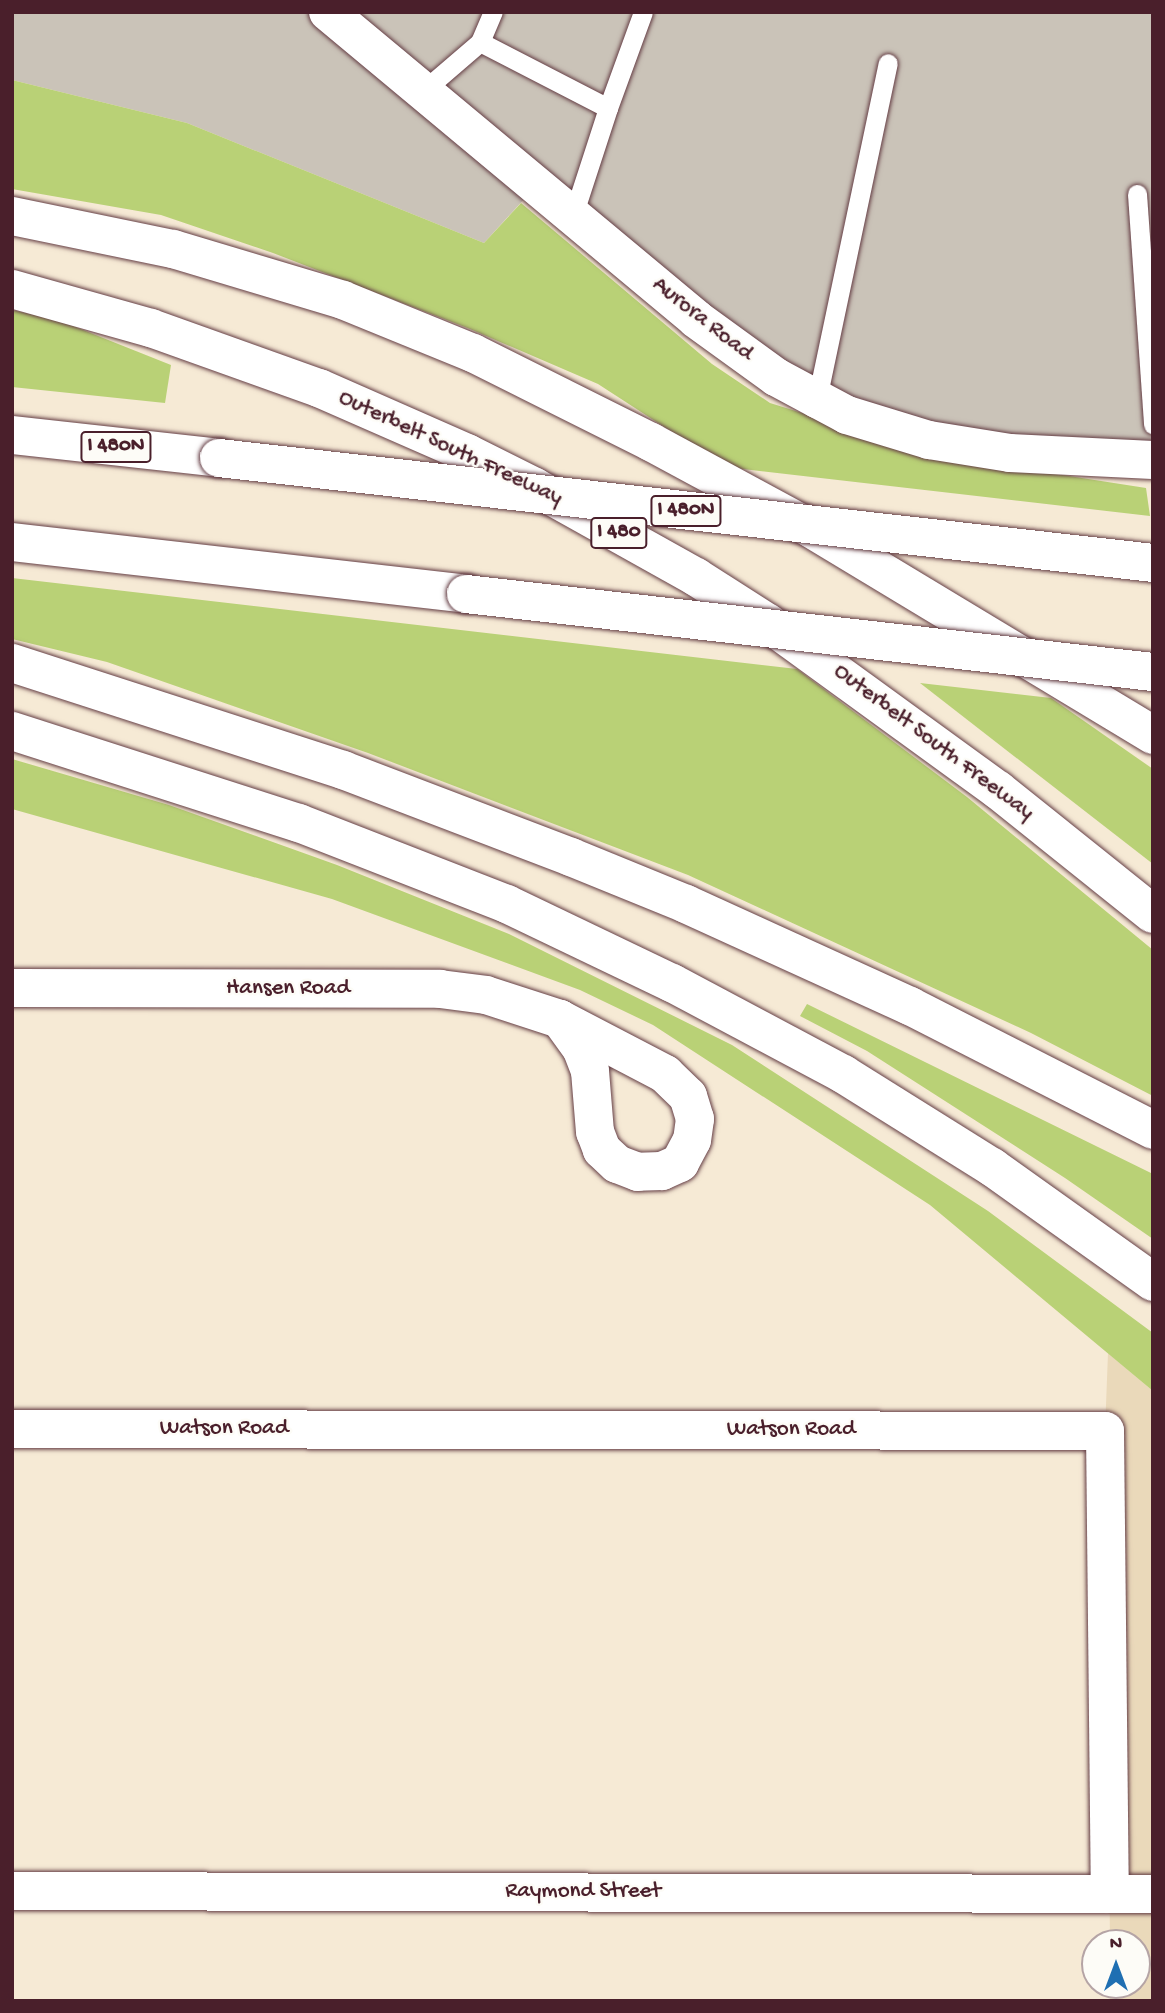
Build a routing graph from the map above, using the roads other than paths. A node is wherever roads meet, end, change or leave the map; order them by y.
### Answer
1 (328, 12) edge
2 (494, 12) edge
3 (643, 12) edge
4 (480, 42) junction
5 (888, 64) dead end
6 (423, 91) junction
7 (608, 108) junction
8 (1137, 194) dead end
9 (12, 216) edge
10 (573, 216) junction
11 (12, 289) edge
12 (817, 399) junction
13 (1153, 424) edge
14 (12, 435) edge
15 (1153, 460) edge
16 (12, 542) edge
17 (1153, 563) edge
18 (12, 663) edge
19 (1153, 672) edge
20 (12, 731) edge
21 (1153, 735) edge
22 (1153, 914) edge
23 (12, 988) edge
24 (560, 1019) dead end
25 (1153, 1130) edge
26 (1153, 1282) edge
27 (12, 1429) edge
28 (12, 1891) edge
29 (1110, 1894) junction
30 (1153, 1894) edge

1 - 6 main road, Aurora Road
2 - 4 lane
3 - 7 lane
4 - 6 lane
4 - 7 lane
5 - 12 lane
6 - 10 main road, Aurora Road
7 - 10 lane
8 - 13 lane
9 - 21 main road
10 - 12 main road, Aurora Road
11 - 22 main road, Outerbelt South Freeway / I 480
12 - 15 main road, Aurora Road
14 - 17 main road, I 480N, bridge
16 - 19 main road, bridge
18 - 25 main road
20 - 26 main road
23 - 24 main road, Hansen Road
27 - 29 main road, Watson Road
28 - 29 main road, Raymond Street
29 - 30 main road, Raymond Street

